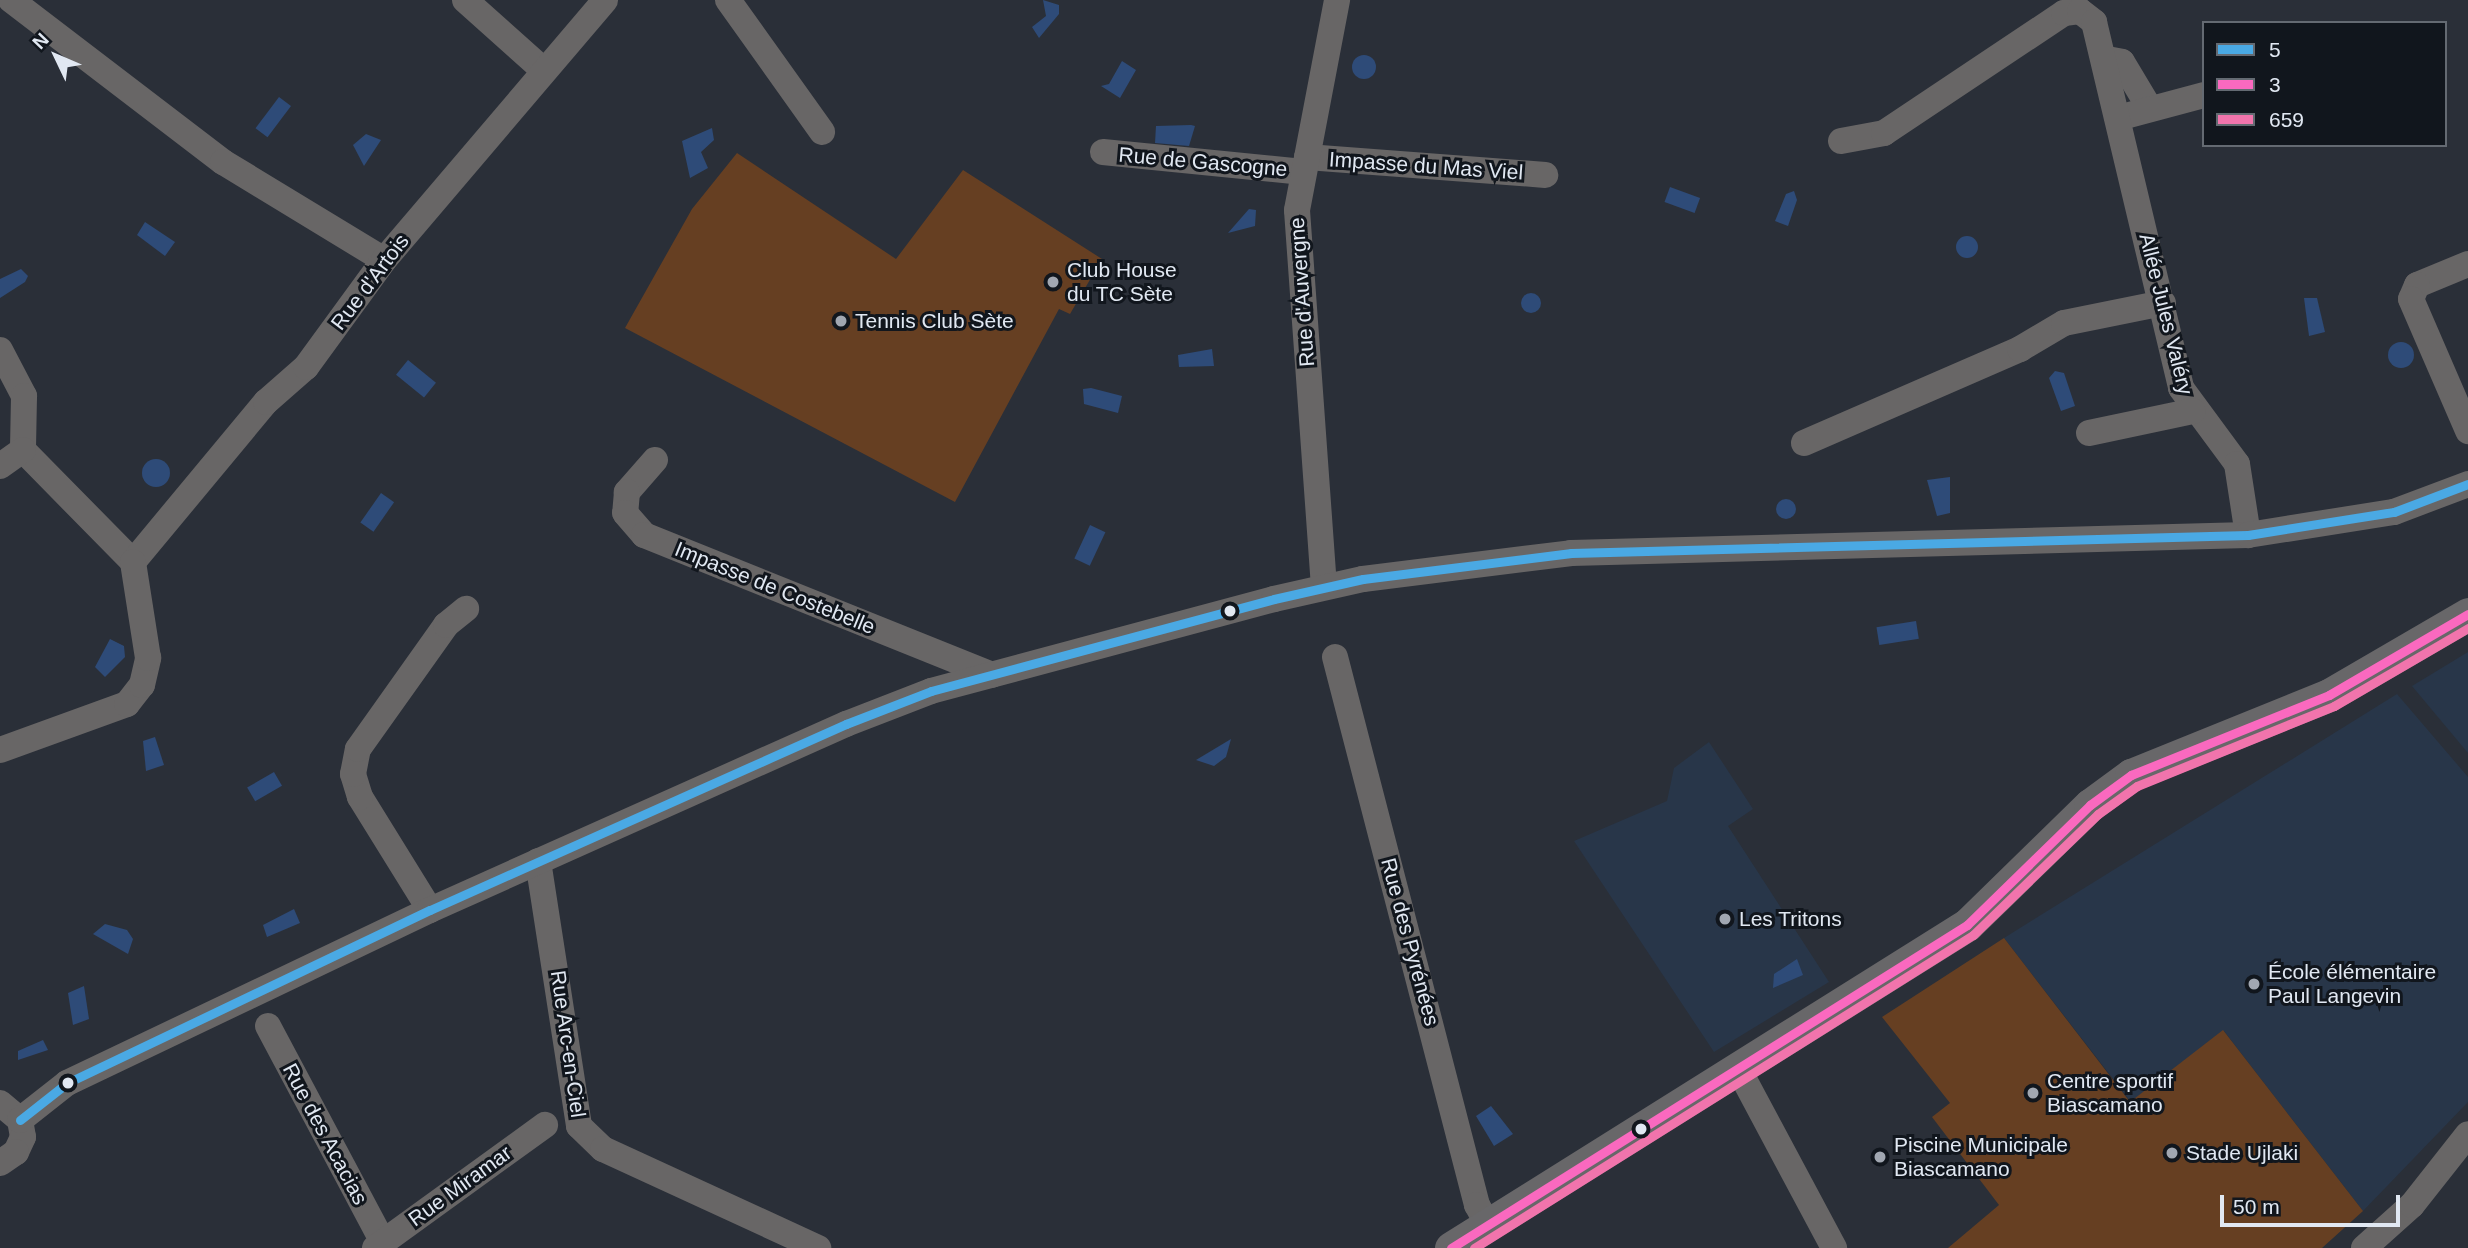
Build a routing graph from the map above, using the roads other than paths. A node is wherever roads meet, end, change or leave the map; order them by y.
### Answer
1 (465, 0) edge
2 (606, 0) edge
3 (728, 0) edge
4 (1337, 0) edge
5 (9, 5) edge
6 (2106, 59) junction
7 (541, 68) junction
8 (2202, 95) edge
9 (2149, 107) junction
10 (2118, 118) junction
11 (822, 132) dead end
12 (1841, 141) dead end
13 (1103, 152) dead end
14 (1305, 164) junction
15 (1545, 175) dead end
16 (384, 260) junction
17 (2468, 264) edge
18 (2163, 303) junction
19 (0, 350) edge
20 (2193, 411) junction
21 (2468, 431) edge
22 (2089, 433) dead end
23 (1804, 443) dead end
24 (23, 450) junction
25 (655, 460) dead end
26 (0, 466) edge
27 (2468, 484) edge
28 (2248, 535) junction
29 (133, 562) junction
30 (1324, 587) junction
31 (466, 609) dead end
32 (2468, 614) edge
33 (1335, 657) dead end
34 (992, 675) junction
35 (0, 750) edge
36 (538, 861) junction
37 (430, 910) junction
38 (268, 1026) dead end
39 (1740, 1070) junction
40 (10, 1112) edge
41 (545, 1125) dead end
42 (2468, 1134) edge
43 (0, 1163) edge
44 (1488, 1225) junction
45 (379, 1245) edge
46 (818, 1248) edge
47 (1451, 1248) edge
48 (1834, 1248) edge
49 (2364, 1248) edge

1 - 7 street
2 - 7 street, Rue d'Artois
3 - 11 street
4 - 14 street, Rue d'Auvergne
5 - 16 street
6 - 9 street
6 - 10 street, Allée Jules Valéry
6 - 12 street, Allée Jules Valéry
7 - 16 street, Rue d'Artois
8 - 9 street
9 - 10 street
10 - 18 street, Allée Jules Valéry
13 - 14 street, Rue de Gascogne
14 - 15 street, Impasse du Mas Viel
14 - 30 street, Rue d'Auvergne
16 - 29 street, Rue d'Artois
17 - 21 street
18 - 20 street, Allée Jules Valéry
18 - 23 street
19 - 24 street
20 - 22 street
20 - 28 street, Allée Jules Valéry
24 - 26 street
24 - 29 street
25 - 34 street, Impasse de Costebelle
27 - 28 street
28 - 30 street
29 - 35 street
30 - 34 street
31 - 37 street
32 - 39 main road
33 - 44 street, Rue des Pyrénées
34 - 36 street
36 - 37 street
36 - 46 street, Rue Arc-en-Ciel
37 - 40 street
38 - 45 street, Rue des Acacias
39 - 44 main road
39 - 48 street
40 - 43 street
41 - 45 street, Rue Miramar
42 - 49 street
44 - 47 main road

